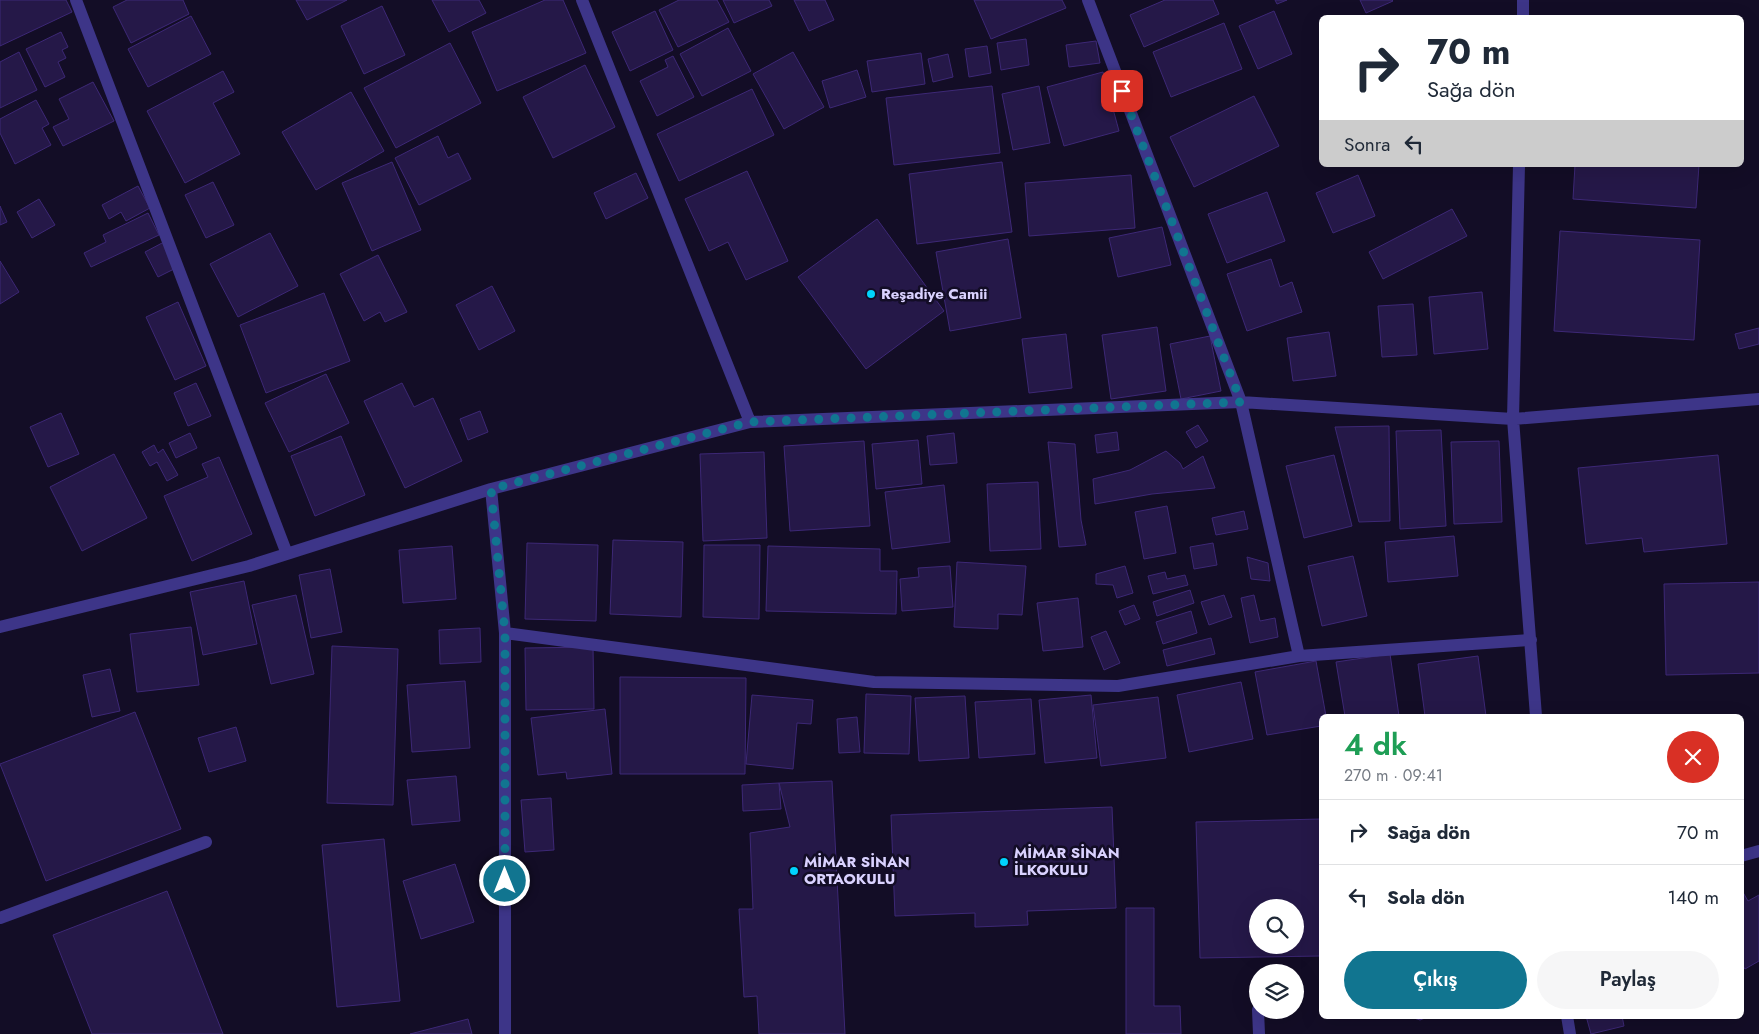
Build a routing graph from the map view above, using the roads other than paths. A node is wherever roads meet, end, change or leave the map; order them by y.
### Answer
1 (76, 0) edge
2 (582, 0) edge
3 (1088, 0) edge
4 (1523, 0) edge
5 (1523, 15) edge
6 (1519, 167) edge
7 (1759, 399) edge
8 (1241, 402) junction
9 (1513, 419) junction
10 (750, 422) junction
11 (491, 489) junction
12 (287, 554) junction
13 (0, 628) edge
14 (505, 633) junction
15 (1531, 640) junction
16 (1299, 656) junction
17 (1536, 714) edge
18 (206, 842) dead end
19 (1759, 851) edge
20 (1744, 855) edge
21 (0, 918) edge
22 (1258, 1019) edge
23 (1568, 1019) edge
24 (505, 1034) edge
25 (1259, 1034) edge
26 (1570, 1034) edge

1 - 12 street
2 - 10 street
3 - 8 street
4 - 5 street
6 - 9 street
7 - 9 street
8 - 9 street
8 - 10 street
8 - 16 street
9 - 15 street
10 - 11 street
11 - 12 street
11 - 14 street
12 - 13 street
14 - 16 street
14 - 24 street
15 - 16 street
15 - 17 street
18 - 21 street
19 - 20 street
22 - 25 street
23 - 26 street

